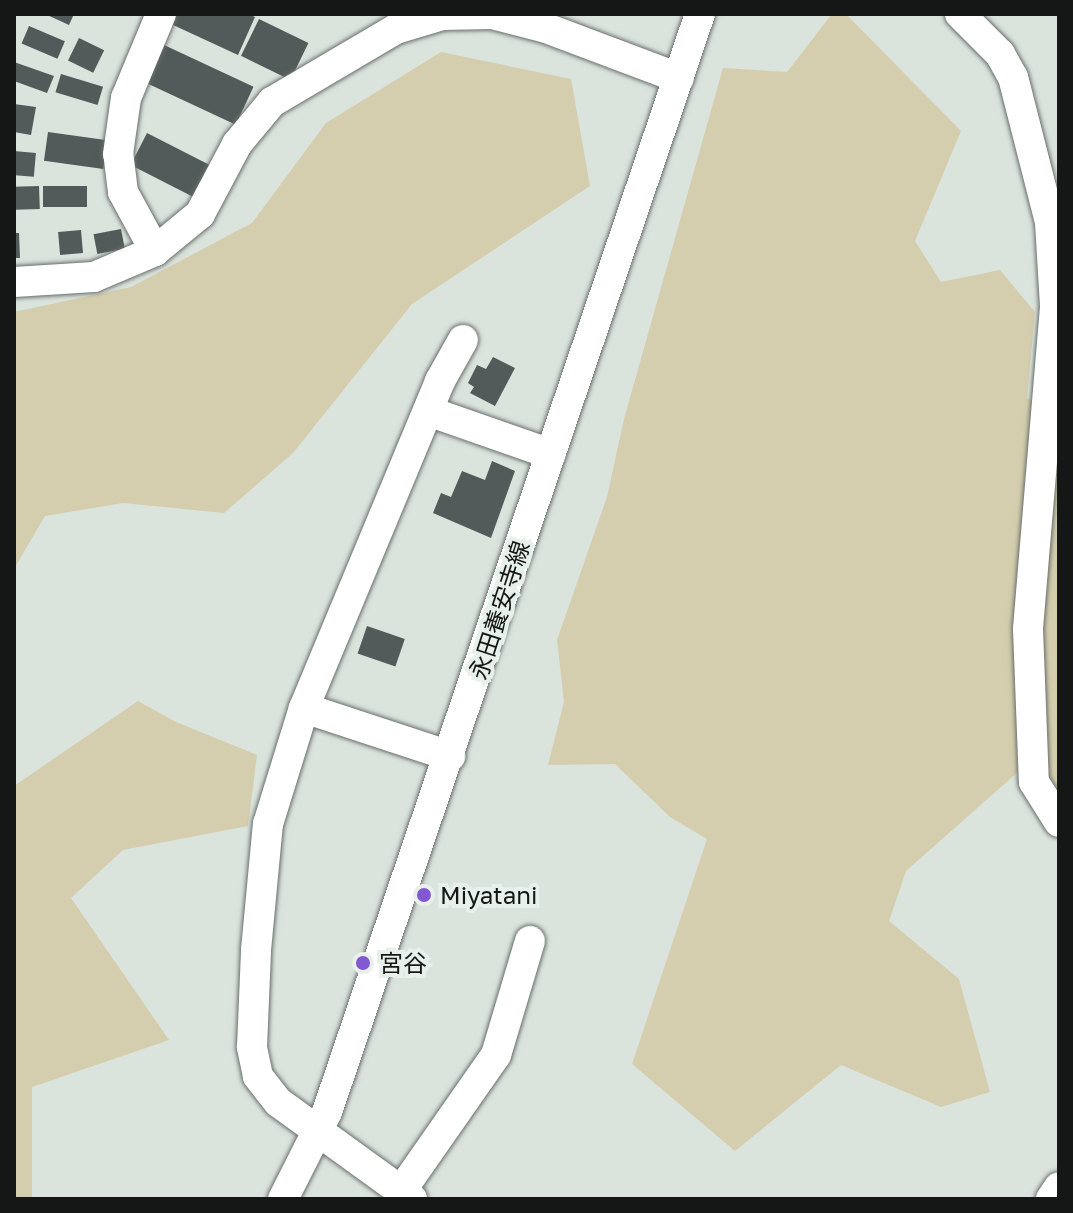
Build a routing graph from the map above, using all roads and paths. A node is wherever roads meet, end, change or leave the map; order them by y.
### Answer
1 (161, 14) edge
2 (442, 14) edge
3 (700, 14) edge
4 (960, 14) edge
5 (679, 78) junction
6 (1054, 224) edge
7 (155, 251) junction
8 (14, 282) edge
9 (463, 340) dead end
10 (428, 411) junction
11 (551, 454) junction
12 (304, 708) junction
13 (450, 756) junction
14 (1059, 822) edge
15 (530, 941) dead end
16 (319, 1131) junction
17 (1059, 1187) edge
18 (407, 1195) edge
19 (283, 1199) edge
20 (1051, 1199) edge

1 - 7 street
2 - 5 street
2 - 7 street
3 - 5 street, 永田養安寺線
4 - 6 street
5 - 11 street, 永田養安寺線
6 - 14 street
7 - 8 street
9 - 10 street
10 - 11 street
10 - 12 street
11 - 13 street, 永田養安寺線
12 - 13 street
12 - 16 street
13 - 16 street, 永田養安寺線
15 - 18 street
16 - 18 street
16 - 19 street, 永田養安寺線
17 - 20 street

